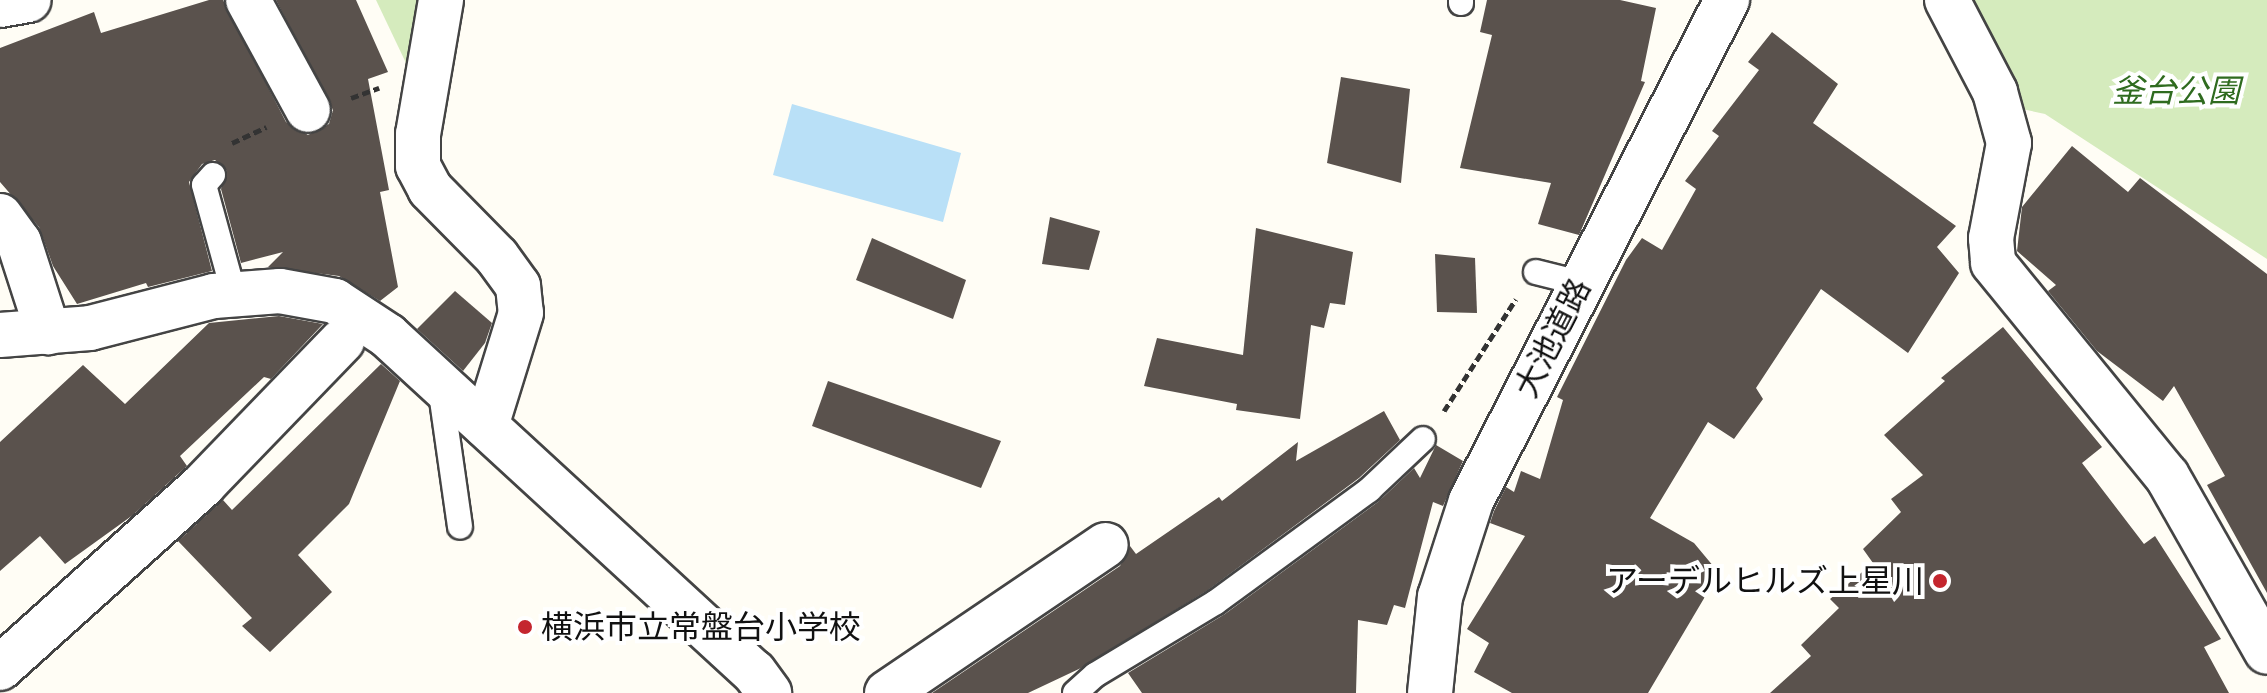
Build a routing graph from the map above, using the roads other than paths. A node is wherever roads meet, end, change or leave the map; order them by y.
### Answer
1 (29, 0) edge
2 (248, 0) edge
3 (441, 0) edge
4 (1727, 0) edge
5 (1947, 0) edge
6 (0, 5) edge
7 (308, 110) dead end
8 (213, 175) dead end
9 (0, 216) edge
10 (1536, 272) road end
11 (1580, 283) junction
12 (234, 294) junction
13 (352, 329) junction
14 (48, 332) junction
15 (0, 335) edge
16 (440, 385) junction
17 (486, 426) junction
18 (1423, 439) road end
19 (460, 527) dead end
20 (1106, 545) dead end
21 (2267, 652) edge
22 (0, 668) edge
23 (769, 693) edge
24 (887, 693) edge
25 (1075, 693) edge
26 (1430, 693) edge

1 - 6 street
2 - 7 street
3 - 17 street
4 - 11 street, 大池道路
5 - 21 street
8 - 12 lane
9 - 14 street
10 - 11 lane
11 - 26 street, 大池道路
12 - 13 street
12 - 14 street
13 - 16 street
13 - 22 street
14 - 15 street
16 - 17 street
16 - 19 lane
17 - 23 street
18 - 25 lane
20 - 24 street

